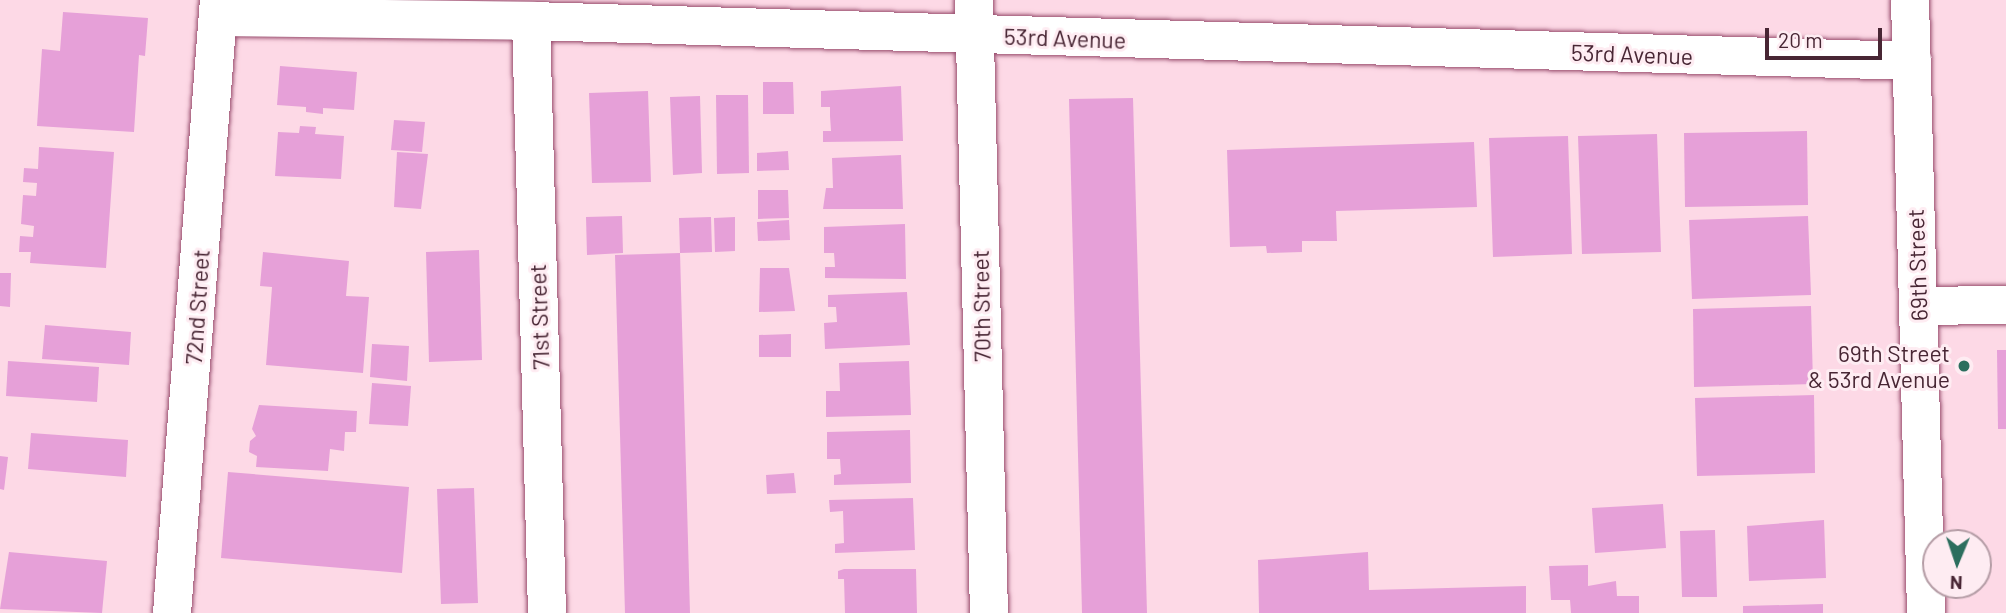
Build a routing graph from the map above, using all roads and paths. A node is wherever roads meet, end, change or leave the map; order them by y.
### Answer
1 (1910, 0) edge
2 (218, 8) edge
3 (975, 18) edge
4 (531, 21) junction
5 (1912, 61) junction
6 (2006, 304) edge
7 (1919, 306) junction
8 (172, 613) edge
9 (547, 613) edge
10 (989, 613) edge
11 (1926, 613) edge

1 - 5 street, 69th Street
2 - 4 street, 53rd Avenue
2 - 8 street, 72nd Street
3 - 4 street, 53rd Avenue
3 - 5 street, 53rd Avenue
3 - 10 street, 70th Street
4 - 9 street, 71st Street
5 - 7 street, 69th Street
6 - 7 street
7 - 11 street, 69th Street

